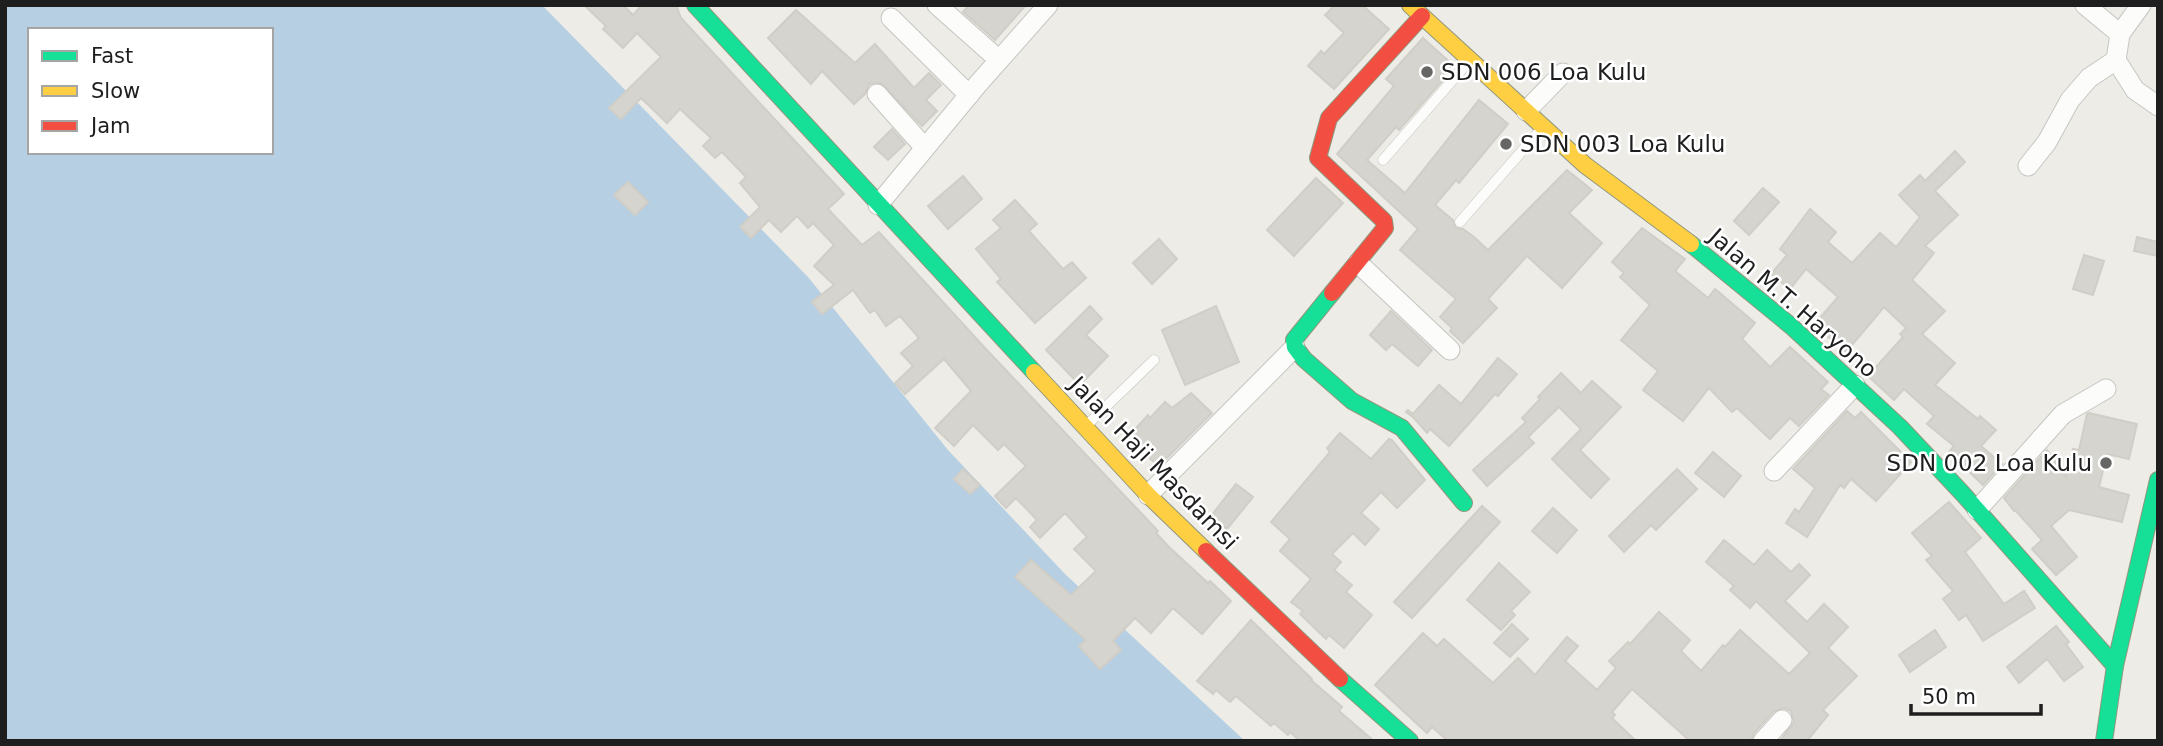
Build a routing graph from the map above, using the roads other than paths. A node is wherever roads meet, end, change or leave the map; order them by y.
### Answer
1 (695, 5) edge
2 (937, 5) edge
3 (1048, 5) edge
4 (2085, 5) edge
5 (2141, 5) edge
6 (1416, 11) edge
7 (891, 18) dead end
8 (2120, 34) junction
9 (999, 60) junction
10 (1471, 60) junction
11 (2116, 60) junction
12 (1563, 73) dead end
13 (877, 94) dead end
14 (969, 94) junction
15 (2158, 106) edge
16 (1526, 111) junction
17 (1544, 127) junction
18 (925, 148) junction
19 (1383, 160) dead end
20 (2028, 166) dead end
21 (878, 205) junction
22 (1460, 222) dead end
23 (1358, 263) junction
24 (1294, 347) junction
25 (1450, 350) dead end
26 (1154, 360) dead end
27 (1855, 385) junction
28 (2106, 389) dead end
29 (1085, 426) junction
30 (1774, 471) dead end
31 (2158, 480) edge
32 (1148, 495) junction
33 (1464, 503) dead end
34 (1977, 510) junction
35 (2115, 666) junction
36 (1782, 720) dead end
37 (1409, 741) edge
38 (1763, 741) edge
39 (2104, 741) edge

1 - 21 main road, Jalan Haji Masdamsi
2 - 9 street
3 - 9 street
4 - 8 street
5 - 8 street
6 - 10 main road, Jalan M.T. Haryono
6 - 23 main road
7 - 14 street
8 - 11 street
9 - 14 street
10 - 16 main road, Jalan M.T. Haryono
10 - 19 lane
11 - 15 street
11 - 20 street
12 - 16 street
13 - 18 street
14 - 18 street
16 - 17 main road, Jalan M.T. Haryono
17 - 22 lane
17 - 27 main road, Jalan M.T. Haryono
18 - 21 street
21 - 29 main road, Jalan Haji Masdamsi
23 - 24 main road
23 - 25 street
24 - 32 street
24 - 33 main road
26 - 29 lane
27 - 30 street
27 - 34 main road, Jalan M.T. Haryono
28 - 34 street
29 - 32 main road, Jalan Haji Masdamsi
31 - 35 main road
32 - 37 main road, Jalan Haji Masdamsi
34 - 35 main road, Jalan M.T. Haryono
35 - 39 main road
36 - 38 street

